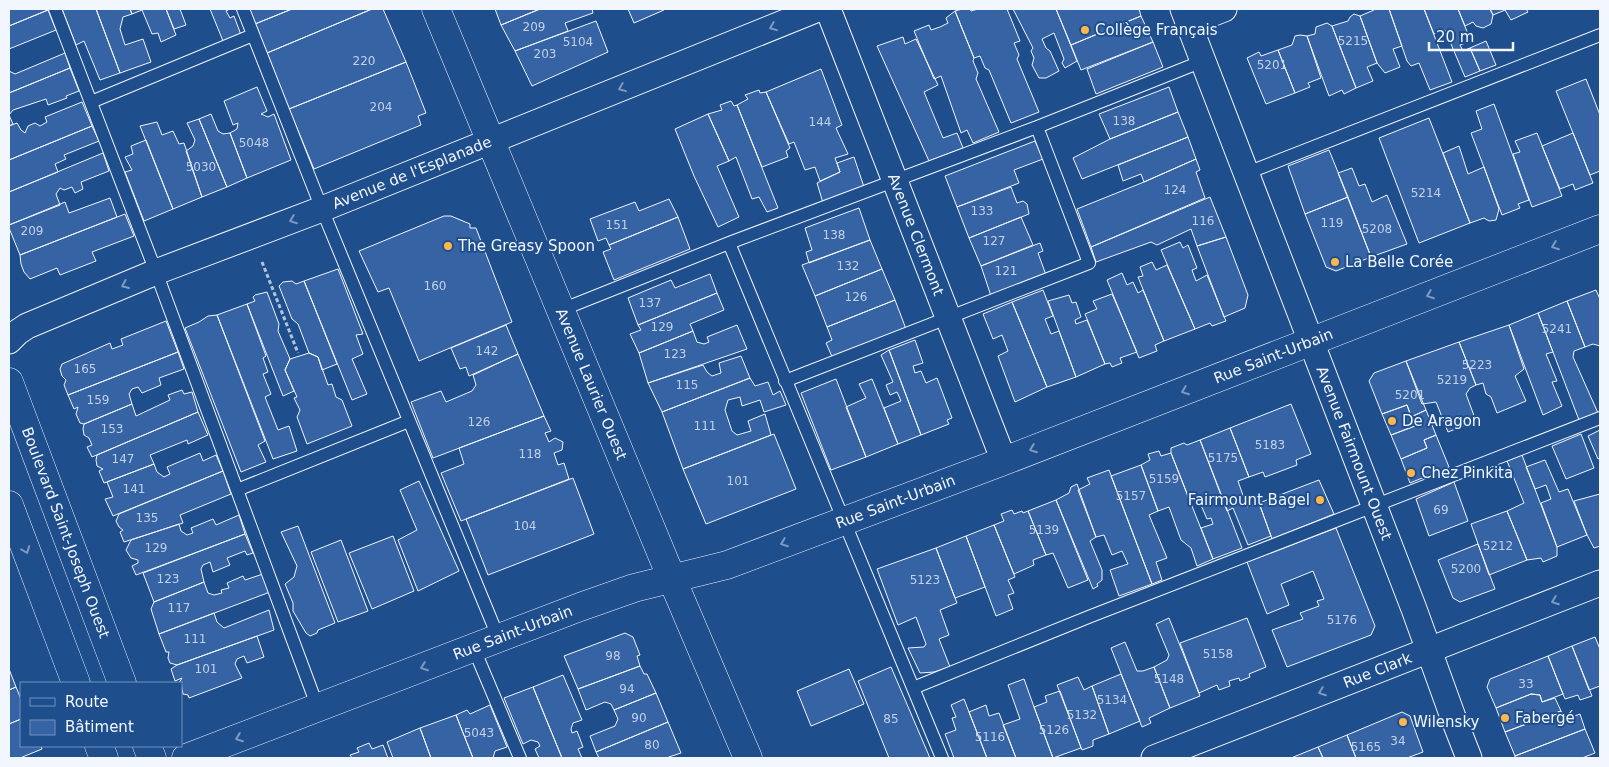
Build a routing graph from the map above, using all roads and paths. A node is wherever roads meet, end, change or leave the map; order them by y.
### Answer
1 (55, 9) edge
2 (243, 9) edge
3 (436, 9) edge
4 (818, 9) edge
5 (828, 9) edge
6 (1224, 9) edge
7 (1186, 16) edge
8 (253, 35) junction
9 (1600, 35) edge
10 (1204, 60) junction
11 (91, 102) junction
12 (1037, 127) junction
13 (491, 141) junction
14 (1247, 173) junction
15 (896, 181) junction
16 (322, 209) junction
17 (1600, 229) edge
18 (729, 243) junction
19 (262, 262) dead end
20 (156, 272) junction
21 (561, 310) junction
22 (949, 317) junction
23 (1312, 341) junction
24 (9, 342) edge
25 (298, 353) dead end
26 (785, 380) junction
27 (9, 382) edge
28 (1600, 418) edge
29 (409, 421) junction
30 (1004, 461) junction
31 (237, 490) junction
32 (9, 505) edge
33 (1374, 506) junction
34 (844, 521) junction
35 (672, 579) junction
36 (1600, 583) edge
37 (487, 644) junction
38 (1429, 650) junction
39 (76, 682) edge
40 (122, 682) edge
41 (912, 688) junction
42 (318, 708) junction
43 (186, 758) edge
44 (520, 758) edge
45 (748, 758) edge
46 (942, 758) edge
47 (1154, 758) edge
48 (1469, 758) edge

1 - 11 lane
2 - 8 lane
3 - 13 main road, Avenue Laurier Ouest
4 -> 13 street, Avenue de l'Esplanade
5 - 15 street, Avenue Clermont
6 - 7 street
7 - 10 street, Avenue Fairmount Ouest
8 - 11 lane
8 - 16 lane
9 - 14 lane
10 - 12 lane
10 - 14 street, Avenue Fairmount Ouest
11 - 20 lane
12 - 15 lane
12 - 22 lane
13 - 16 street, Avenue de l'Esplanade
13 - 21 main road, Avenue Laurier Ouest
14 - 23 street, Avenue Fairmount Ouest
15 - 18 lane
15 - 22 street, Avenue Clermont
16 -> 20 street, Avenue de l'Esplanade
16 - 29 lane
17 -> 23 main road, Rue Saint-Urbain
18 - 21 lane
18 - 26 lane
19 - 25 path
20 -> 24 street, Avenue de l'Esplanade
20 - 31 lane
21 - 35 main road, Avenue Laurier Ouest
22 - 26 lane
22 - 30 street, Avenue Clermont
23 -> 30 main road, Rue Saint-Urbain
23 - 33 street, Avenue Fairmount Ouest
26 - 34 lane
27 - 40 main road, Boulevard Saint-Joseph Ouest
28 - 33 lane
29 - 31 lane
29 - 37 lane
30 - 34 main road, Rue Saint-Urbain
31 - 42 lane
32 -> 39 main road
33 - 38 street, Avenue Fairmount Ouest
33 - 41 lane
34 -> 35 main road, Rue Saint-Urbain
34 - 41 lane
35 - 37 main road, Rue Saint-Urbain
35 - 45 main road, Avenue Laurier Ouest
36 -> 38 street, Rue Clark
37 -> 42 main road, Rue Saint-Urbain
37 - 44 lane
38 -> 47 street, Rue Clark
38 - 48 street, Avenue Fairmount Ouest
41 - 46 lane
42 -> 43 main road, Rue Saint-Urbain

